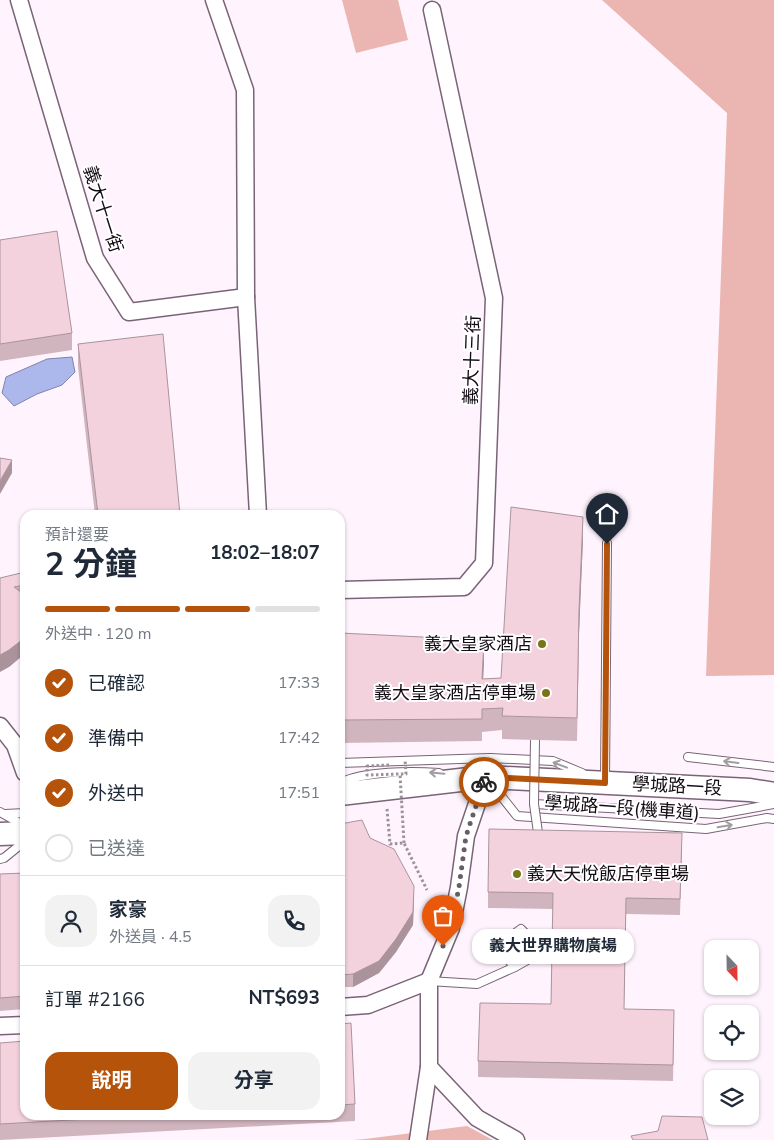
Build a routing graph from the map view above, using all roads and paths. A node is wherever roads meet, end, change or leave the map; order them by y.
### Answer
1 (19, 0) edge
2 (214, 0) edge
3 (432, 10) dead end
4 (246, 297) junction
5 (258, 510) edge
6 (607, 544) dead end
7 (345, 590) edge
8 (0, 726) edge
9 (535, 740) edge
10 (688, 757) dead end
11 (20, 759) edge
12 (405, 760) junction
13 (345, 763) edge
14 (389, 764) dead end
15 (488, 767) junction
16 (774, 767) edge
17 (400, 774) junction
18 (345, 781) edge
19 (605, 783) junction
20 (345, 793) edge
21 (774, 794) edge
22 (534, 804) junction
23 (774, 804) edge
24 (387, 808) dead end
25 (20, 814) edge
26 (1, 818) edge
27 (774, 819) edge
28 (20, 824) edge
29 (20, 830) edge
30 (404, 843) junction
31 (20, 844) edge
32 (540, 847) edge
33 (0, 859) edge
34 (427, 890) dead end
35 (515, 968) junction
36 (429, 981) junction
37 (345, 1007) edge
38 (20, 1025) edge
39 (0, 1026) edge
40 (430, 1067) junction
41 (418, 1140) edge
42 (516, 1140) edge

1 - 4 street, 義大十一街
2 - 4 street
3 - 7 street, 義大十三街
4 - 5 street
6 - 19 lane
8 - 11 street
9 - 22 lane, bridge
16 -> 10 lane
12 - 13 lane
12 - 15 lane
12 - 17 path, bridge
14 - 17 path, bridge
15 -> 18 lane
15 - 19 main road, 學城路一段
15 - 20 main road, 學城路一段
15 -> 27 lane, 學城路一段(機車道)
15 - 36 street
17 - 30 path, bridge
19 - 21 main road, 學城路一段
22 - 23 lane
22 - 32 lane, bridge
24 - 30 path
25 - 26 lane
26 - 28 lane
26 - 29 main road
30 - 34 path
31 - 33 lane
35 - 35 lane
35 - 36 lane
36 - 37 street
36 - 40 street
38 - 39 street
40 - 41 street
40 - 42 street

